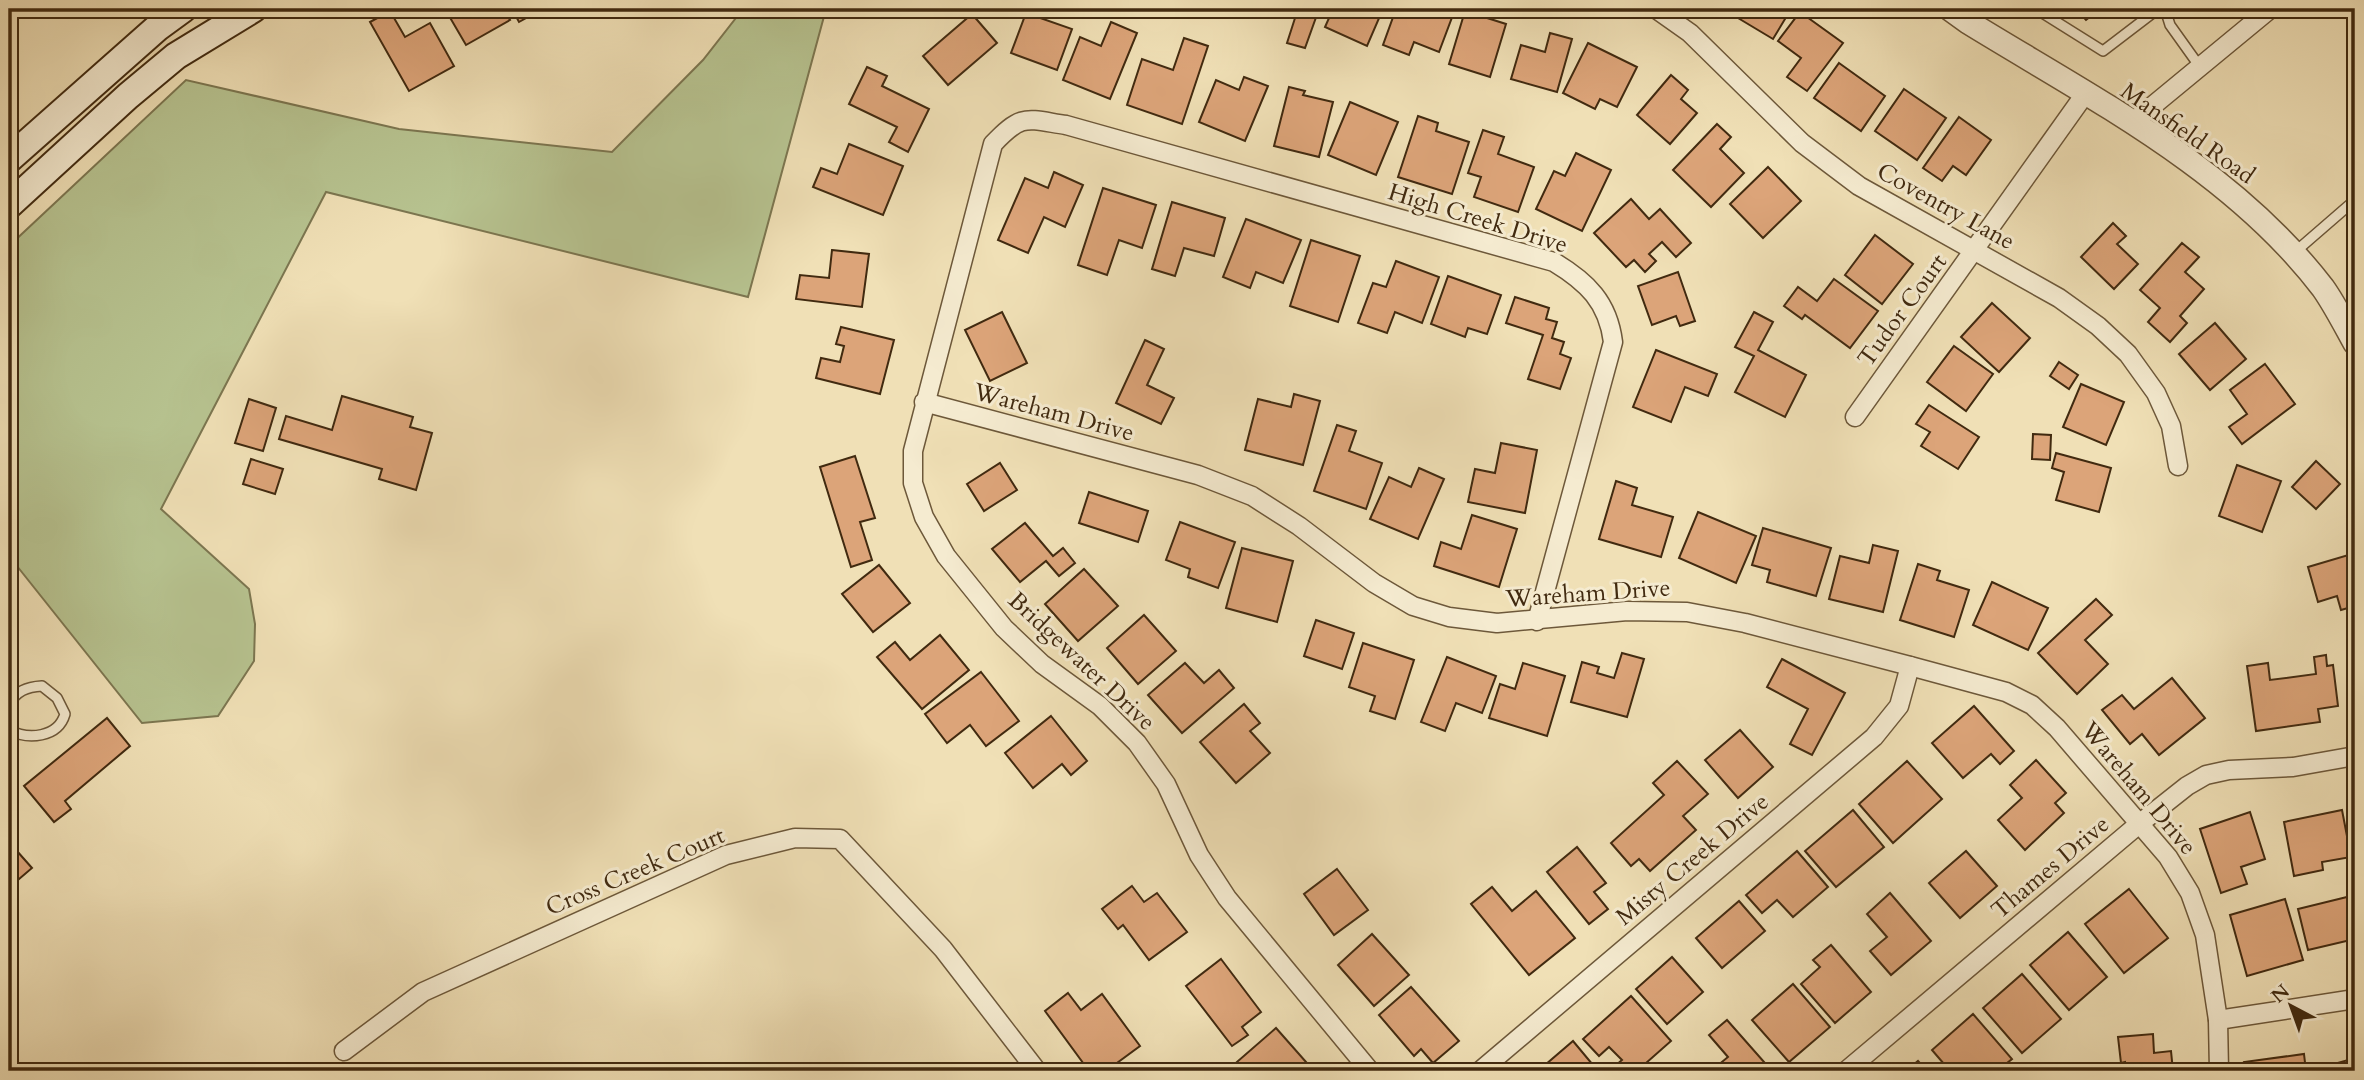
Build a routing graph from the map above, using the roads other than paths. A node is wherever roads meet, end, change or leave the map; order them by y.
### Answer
1 (183, 9) edge
2 (1656, 9) edge
3 (1950, 9) edge
4 (2036, 9) edge
5 (2158, 9) edge
6 (2165, 9) edge
7 (2270, 9) edge
8 (239, 12) edge
9 (2200, 67) junction
10 (2085, 94) junction
11 (2133, 122) junction
12 (1010, 126) joint
13 (9, 159) edge
14 (2355, 200) edge
15 (9, 205) edge
16 (1975, 250) junction
17 (2293, 253) junction
18 (2355, 343) edge
19 (924, 402) junction
20 (1855, 417) dead end
21 (2178, 466) dead end
22 (1537, 621) junction
23 (1910, 666) junction
24 (9, 704) edge
25 (9, 730) edge
26 (2355, 756) edge
27 (2139, 824) junction
28 (2355, 999) edge
29 (2218, 1020) junction
30 (344, 1051) dead end
31 (1037, 1071) edge
32 (1370, 1071) edge
33 (1480, 1071) edge
34 (1846, 1071) edge
35 (2219, 1071) edge

1 - 13 main road
2 - 16 street, Coventry Lane
3 - 10 street, Mansfield Road
4 - 5 lane
6 - 9 lane
7 - 9 street
8 - 15 main road
9 - 11 street
10 - 11 street, Mansfield Road
10 - 16 street, Tudor Court
11 - 17 street, Mansfield Road
12 - 19 street, Bridgewater Drive
12 - 22 street, High Creek Drive
14 - 17 lane
16 - 20 street, Tudor Court
16 - 21 street, Coventry Lane
17 - 18 street, Mansfield Road
19 - 22 street, Wareham Drive
19 - 32 street, Bridgewater Drive
22 - 23 street, Wareham Drive
23 - 27 street, Wareham Drive
23 - 33 street, Misty Creek Drive
24 - 25 lane
26 - 27 street, Thames Drive
27 - 29 street, Wareham Drive
27 - 34 street, Thames Drive
28 - 29 street
29 - 35 street, Wareham Drive
30 - 31 street, Cross Creek Court

